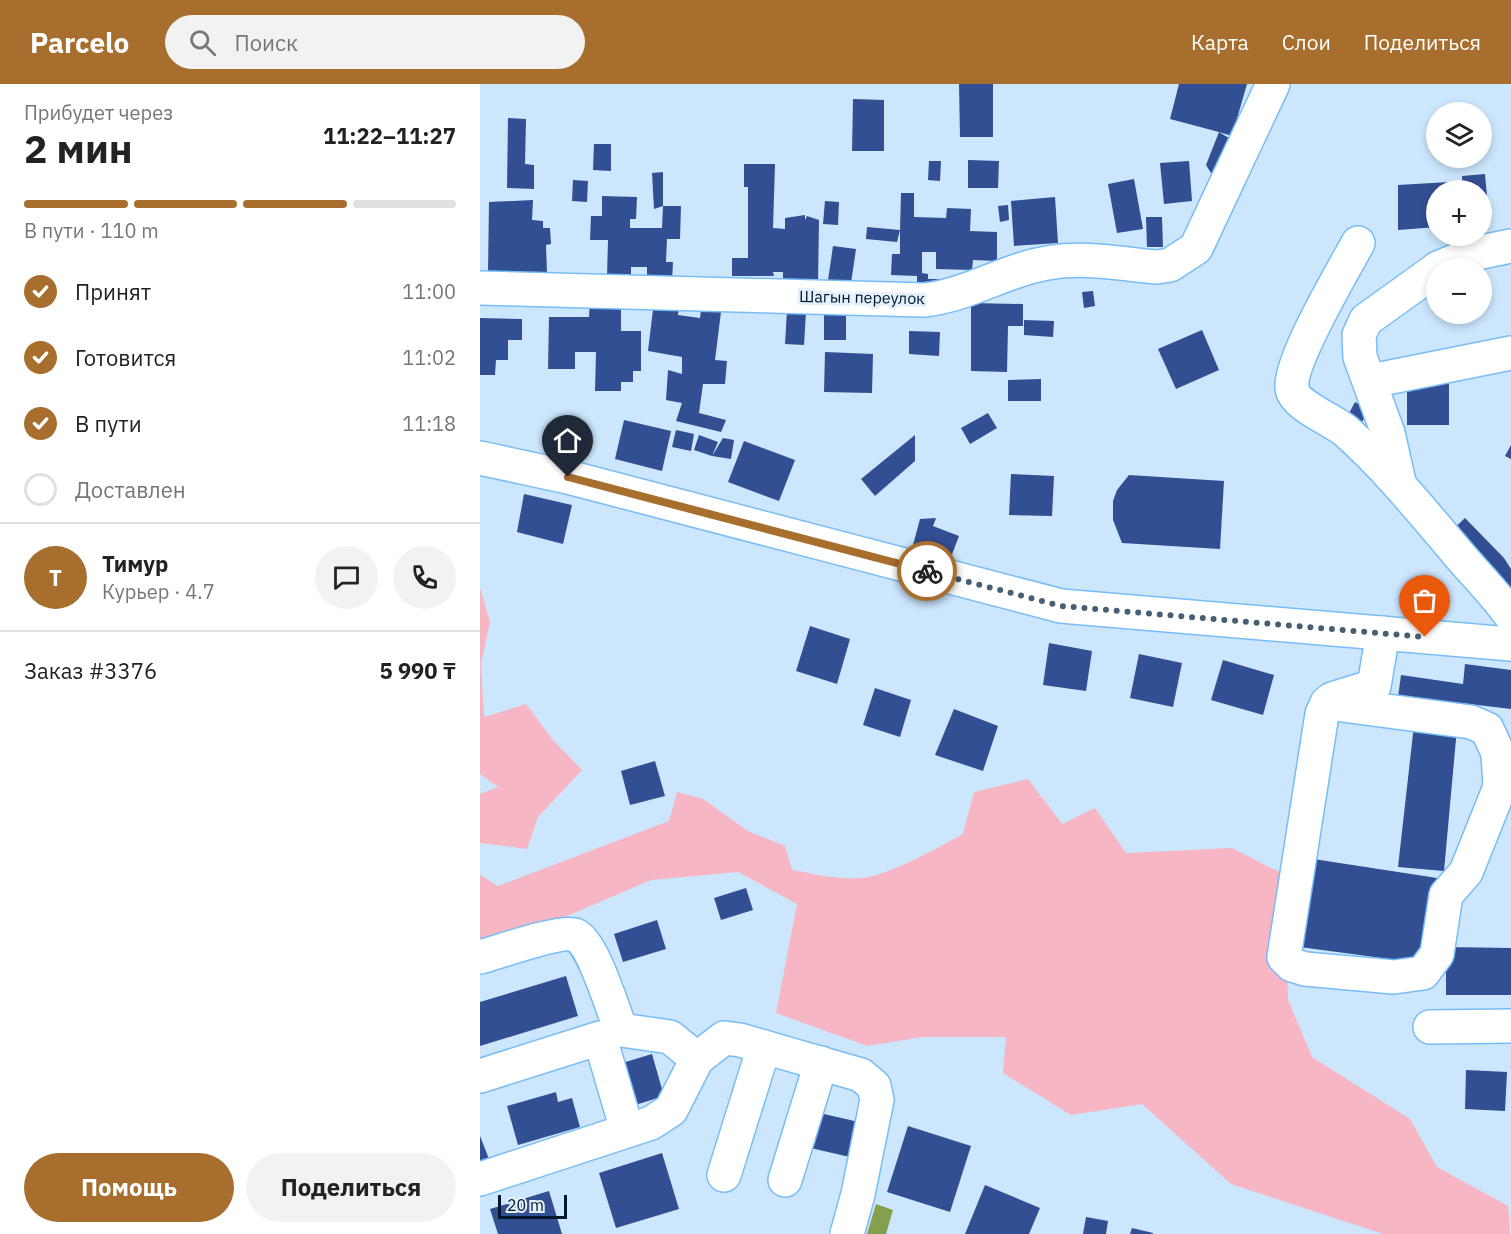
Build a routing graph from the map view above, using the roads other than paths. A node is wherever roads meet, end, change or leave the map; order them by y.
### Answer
1 (1273, 84) edge
2 (1358, 243) dead end
3 (1511, 246) edge
4 (1463, 258) edge
5 (1426, 278) edge
6 (480, 288) edge
7 (1511, 353) edge
8 (1371, 381) junction
9 (480, 458) edge
10 (1399, 482) junction
11 (1511, 616) edge
12 (1383, 633) junction
13 (1511, 644) edge
14 (1327, 703) junction
15 (480, 957) edge
16 (1511, 1026) edge
17 (1430, 1027) dead end
18 (764, 1047) junction
19 (697, 1059) junction
20 (821, 1063) junction
21 (480, 1076) edge
22 (627, 1130) junction
23 (724, 1175) dead end
24 (480, 1179) edge
25 (785, 1180) dead end
26 (847, 1234) edge

1 - 6 street, Шагын переулок
2 - 10 street
3 - 4 street
5 - 8 street
7 - 8 street
8 - 10 street
9 - 12 street
10 - 11 street
12 - 13 street
12 - 14 street
14 - 14 street
15 - 19 street
16 - 17 street
18 - 19 street
18 - 20 street
18 - 23 street
19 - 22 street
20 - 25 street
20 - 26 street
21 - 22 street
22 - 24 street

